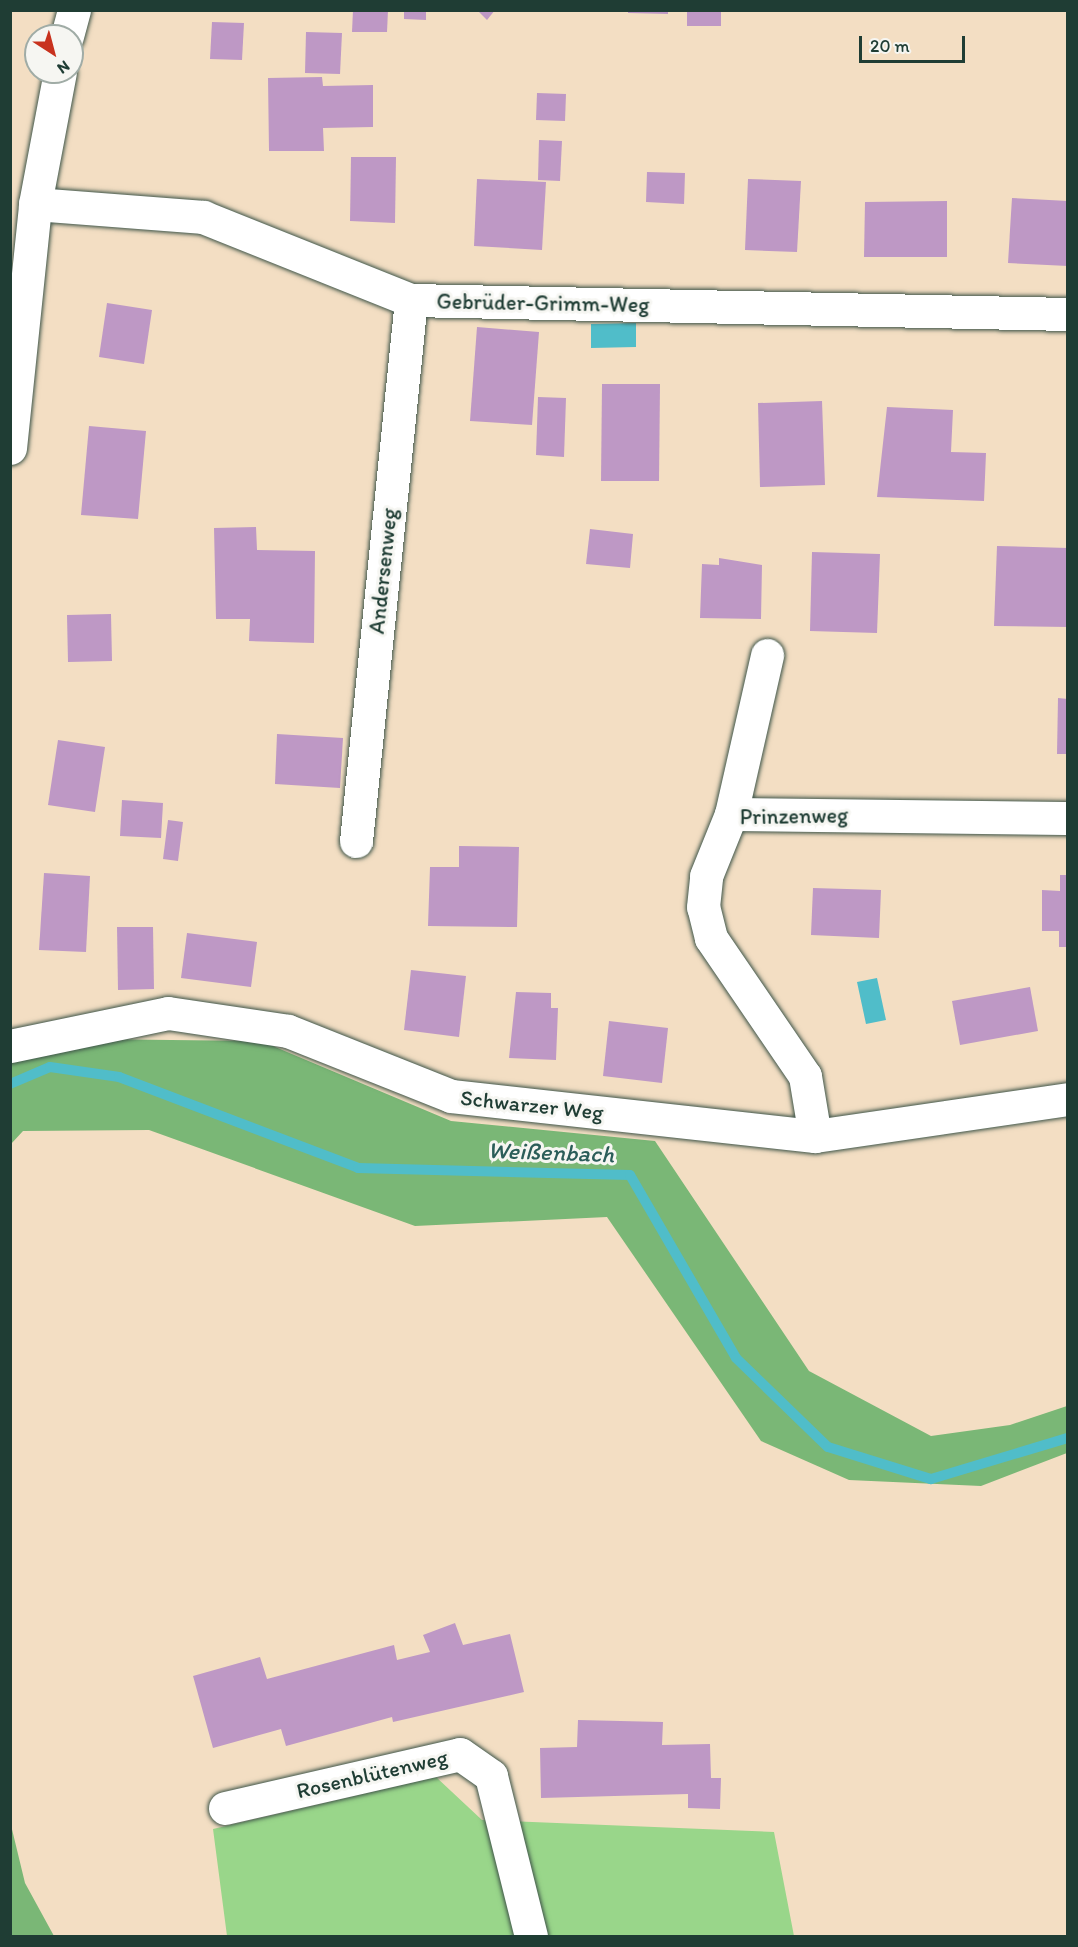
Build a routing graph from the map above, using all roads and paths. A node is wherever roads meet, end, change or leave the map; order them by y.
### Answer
1 (58, 84) edge
2 (35, 204) junction
3 (411, 300) junction
4 (1068, 314) edge
5 (10, 448) edge
6 (767, 655) dead end
7 (731, 814) junction
8 (1068, 818) edge
9 (356, 842) dead end
10 (10, 1046) edge
11 (1068, 1099) edge
12 (814, 1136) junction
13 (225, 1808) dead end
14 (531, 1936) edge

1 - 2 street
2 - 3 street, Gebrüder-Grimm-Weg
2 - 5 street
3 - 4 street, Gebrüder-Grimm-Weg
3 - 9 street, Andersenweg
6 - 7 street
7 - 8 street, Prinzenweg
7 - 12 street, Prinzenweg
10 - 12 street, Schwarzer Weg
11 - 12 street, Schwarzer Weg
13 - 14 street, Rosenblütenweg

